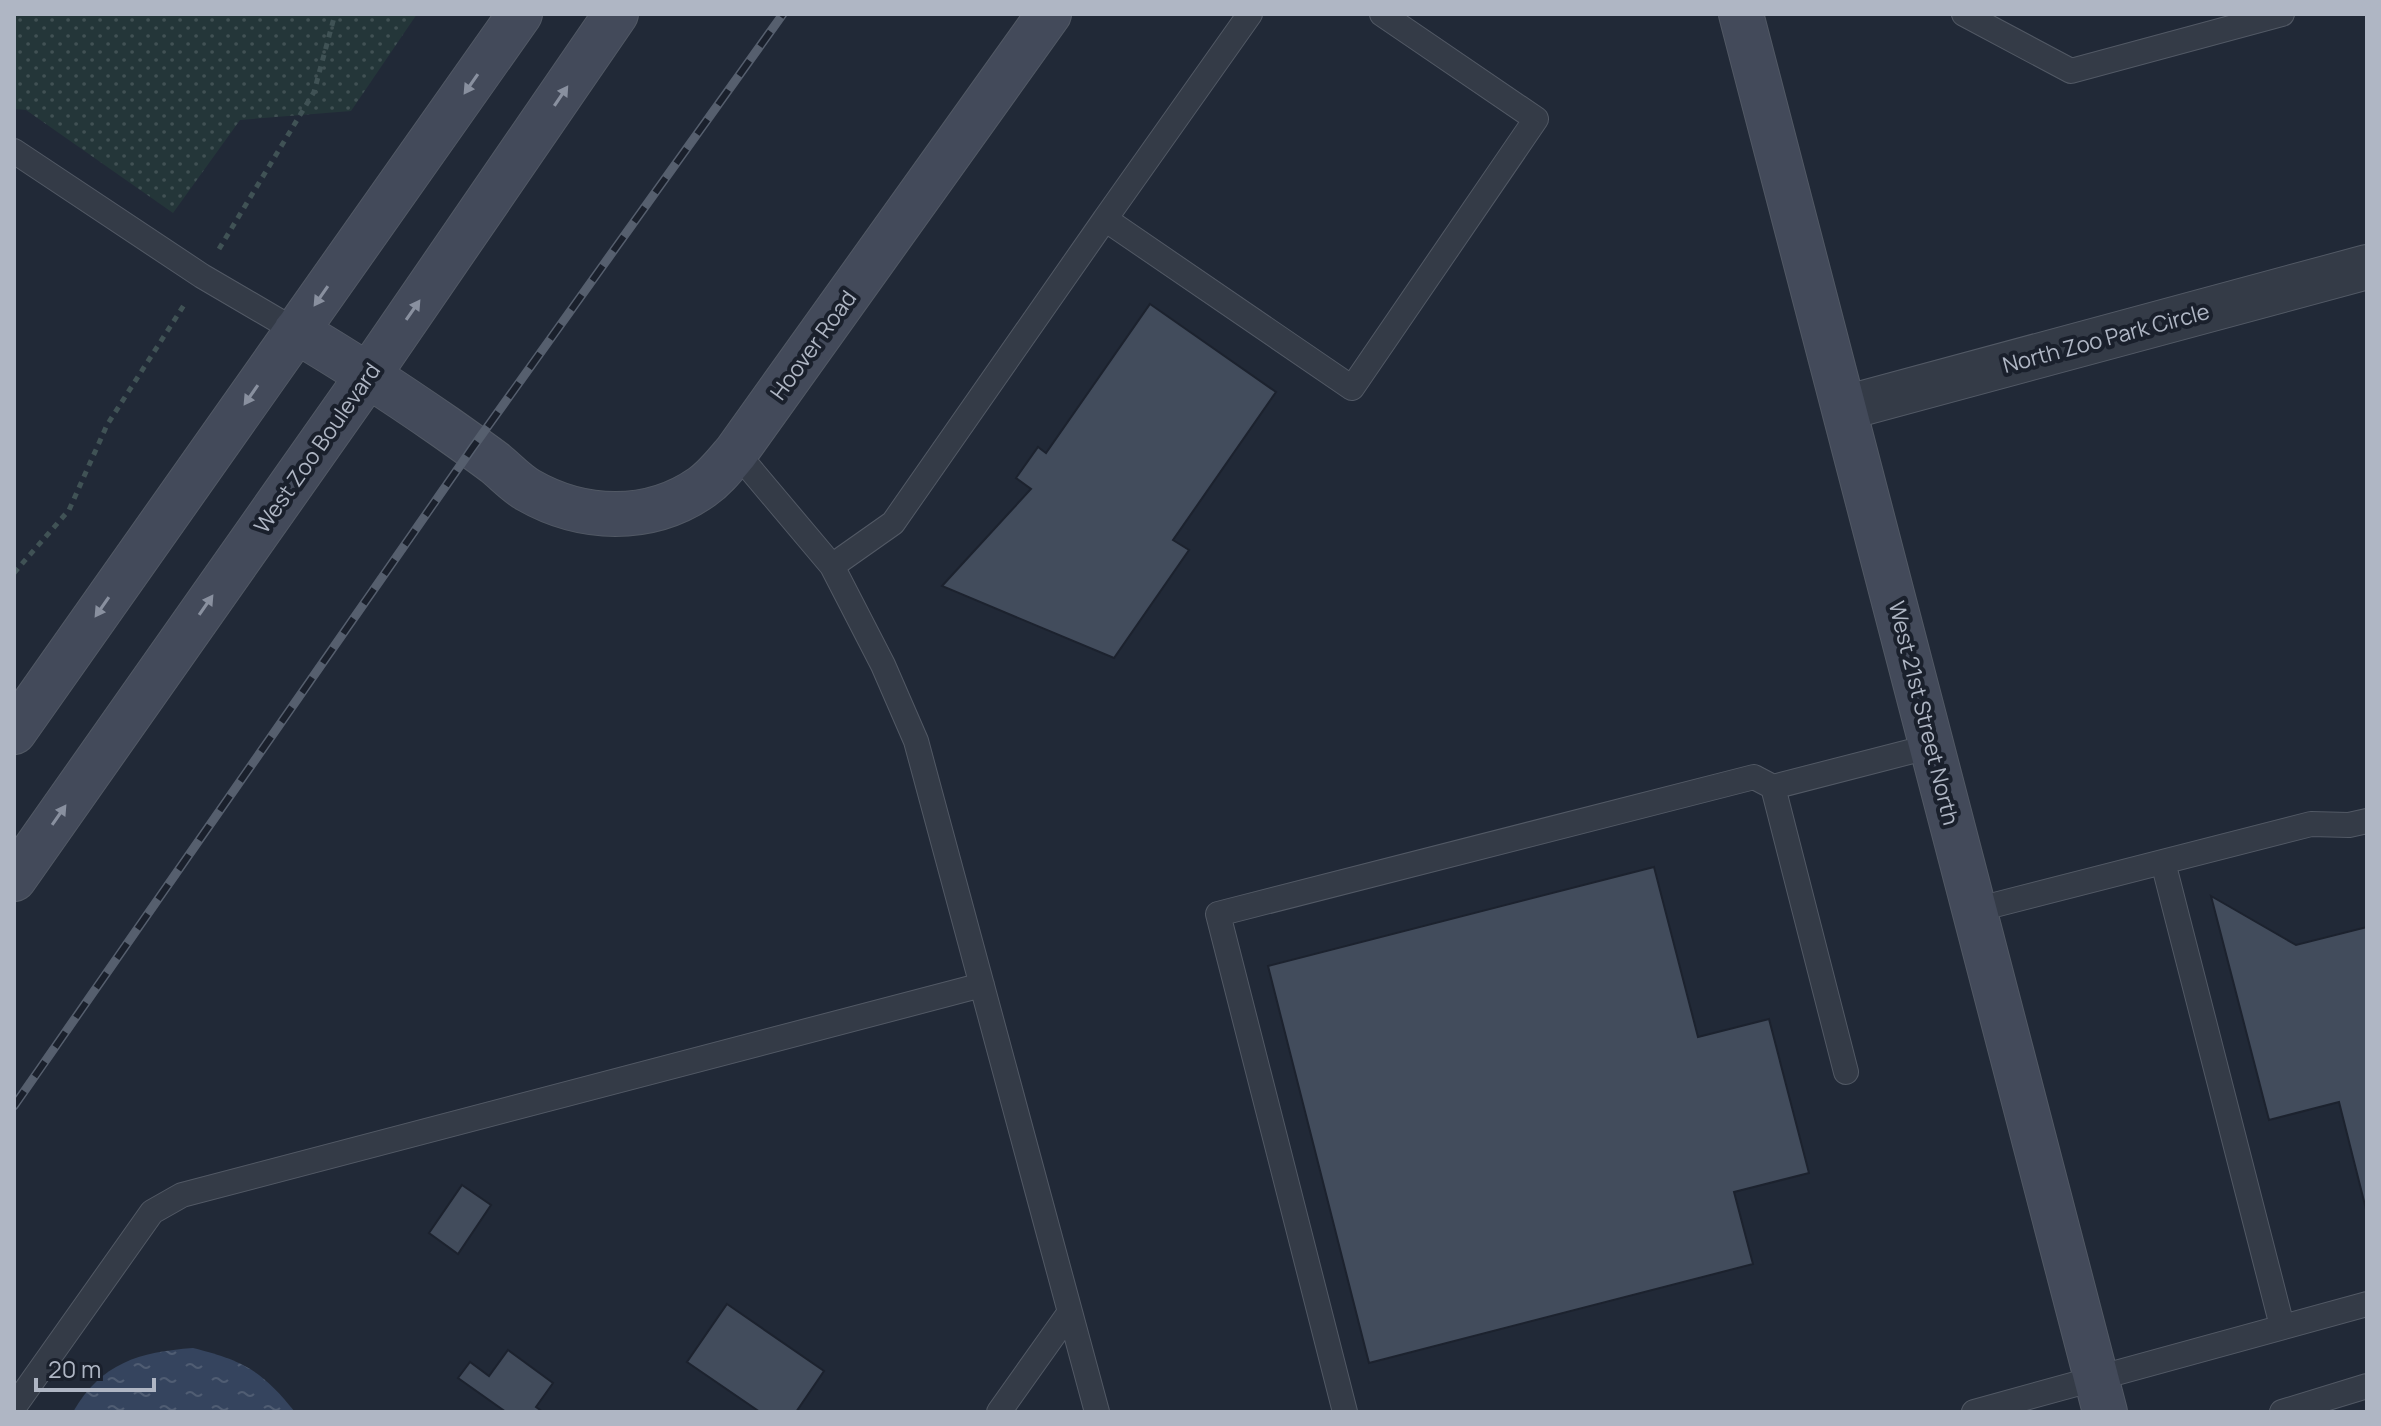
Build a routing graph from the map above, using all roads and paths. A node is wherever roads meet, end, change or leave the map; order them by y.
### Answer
1 (335, 14) edge
2 (520, 14) edge
3 (616, 14) edge
4 (1049, 14) edge
5 (1250, 14) edge
6 (1382, 14) edge
7 (1741, 14) edge
8 (1964, 14) edge
9 (2282, 14) edge
10 (14, 151) edge
11 (1105, 219) junction
12 (216, 253) dead end
13 (2367, 267) edge
14 (186, 301) dead end
15 (296, 331) junction
16 (369, 374) junction
17 (1845, 408) junction
18 (736, 452) junction
19 (832, 566) junction
20 (14, 573) edge
21 (14, 732) edge
22 (1932, 746) junction
23 (1773, 787) junction
24 (2367, 821) edge
25 (2163, 862) junction
26 (14, 879) edge
27 (1975, 910) junction
28 (982, 985) junction
29 (1846, 1072) dead end
30 (2367, 1304) edge
31 (1070, 1312) junction
32 (2282, 1326) junction
33 (2367, 1386) edge
34 (2100, 1396) edge
35 (14, 1407) edge
36 (999, 1412) edge
37 (1097, 1412) edge
38 (1345, 1412) edge
39 (1974, 1412) edge
40 (2282, 1412) edge

1 - 12 path
2 -> 15 street
16 -> 3 street, West Zoo Boulevard
4 - 18 street, Hoover Road
5 - 11 lane
6 - 11 lane
7 - 17 street, West 21st Street North
8 - 9 lane
10 - 15 lane
11 - 19 lane
13 - 17 street, North Zoo Park Circle
14 - 20 path
15 - 16 street, Hoover Road
15 -> 21 street
16 - 18 street, Hoover Road
26 -> 16 street, West Zoo Boulevard
17 - 22 street, West 21st Street North
18 - 19 lane
19 - 28 lane
22 - 23 lane
22 - 27 street, West 21st Street North
23 - 29 lane
23 - 38 lane
24 - 25 lane
25 - 27 lane
25 - 32 lane
27 - 34 street, West 21st Street North
28 - 31 lane
28 - 35 lane
30 - 32 lane
31 - 36 lane
31 - 37 lane
32 - 34 lane
33 - 40 lane
34 - 39 lane

